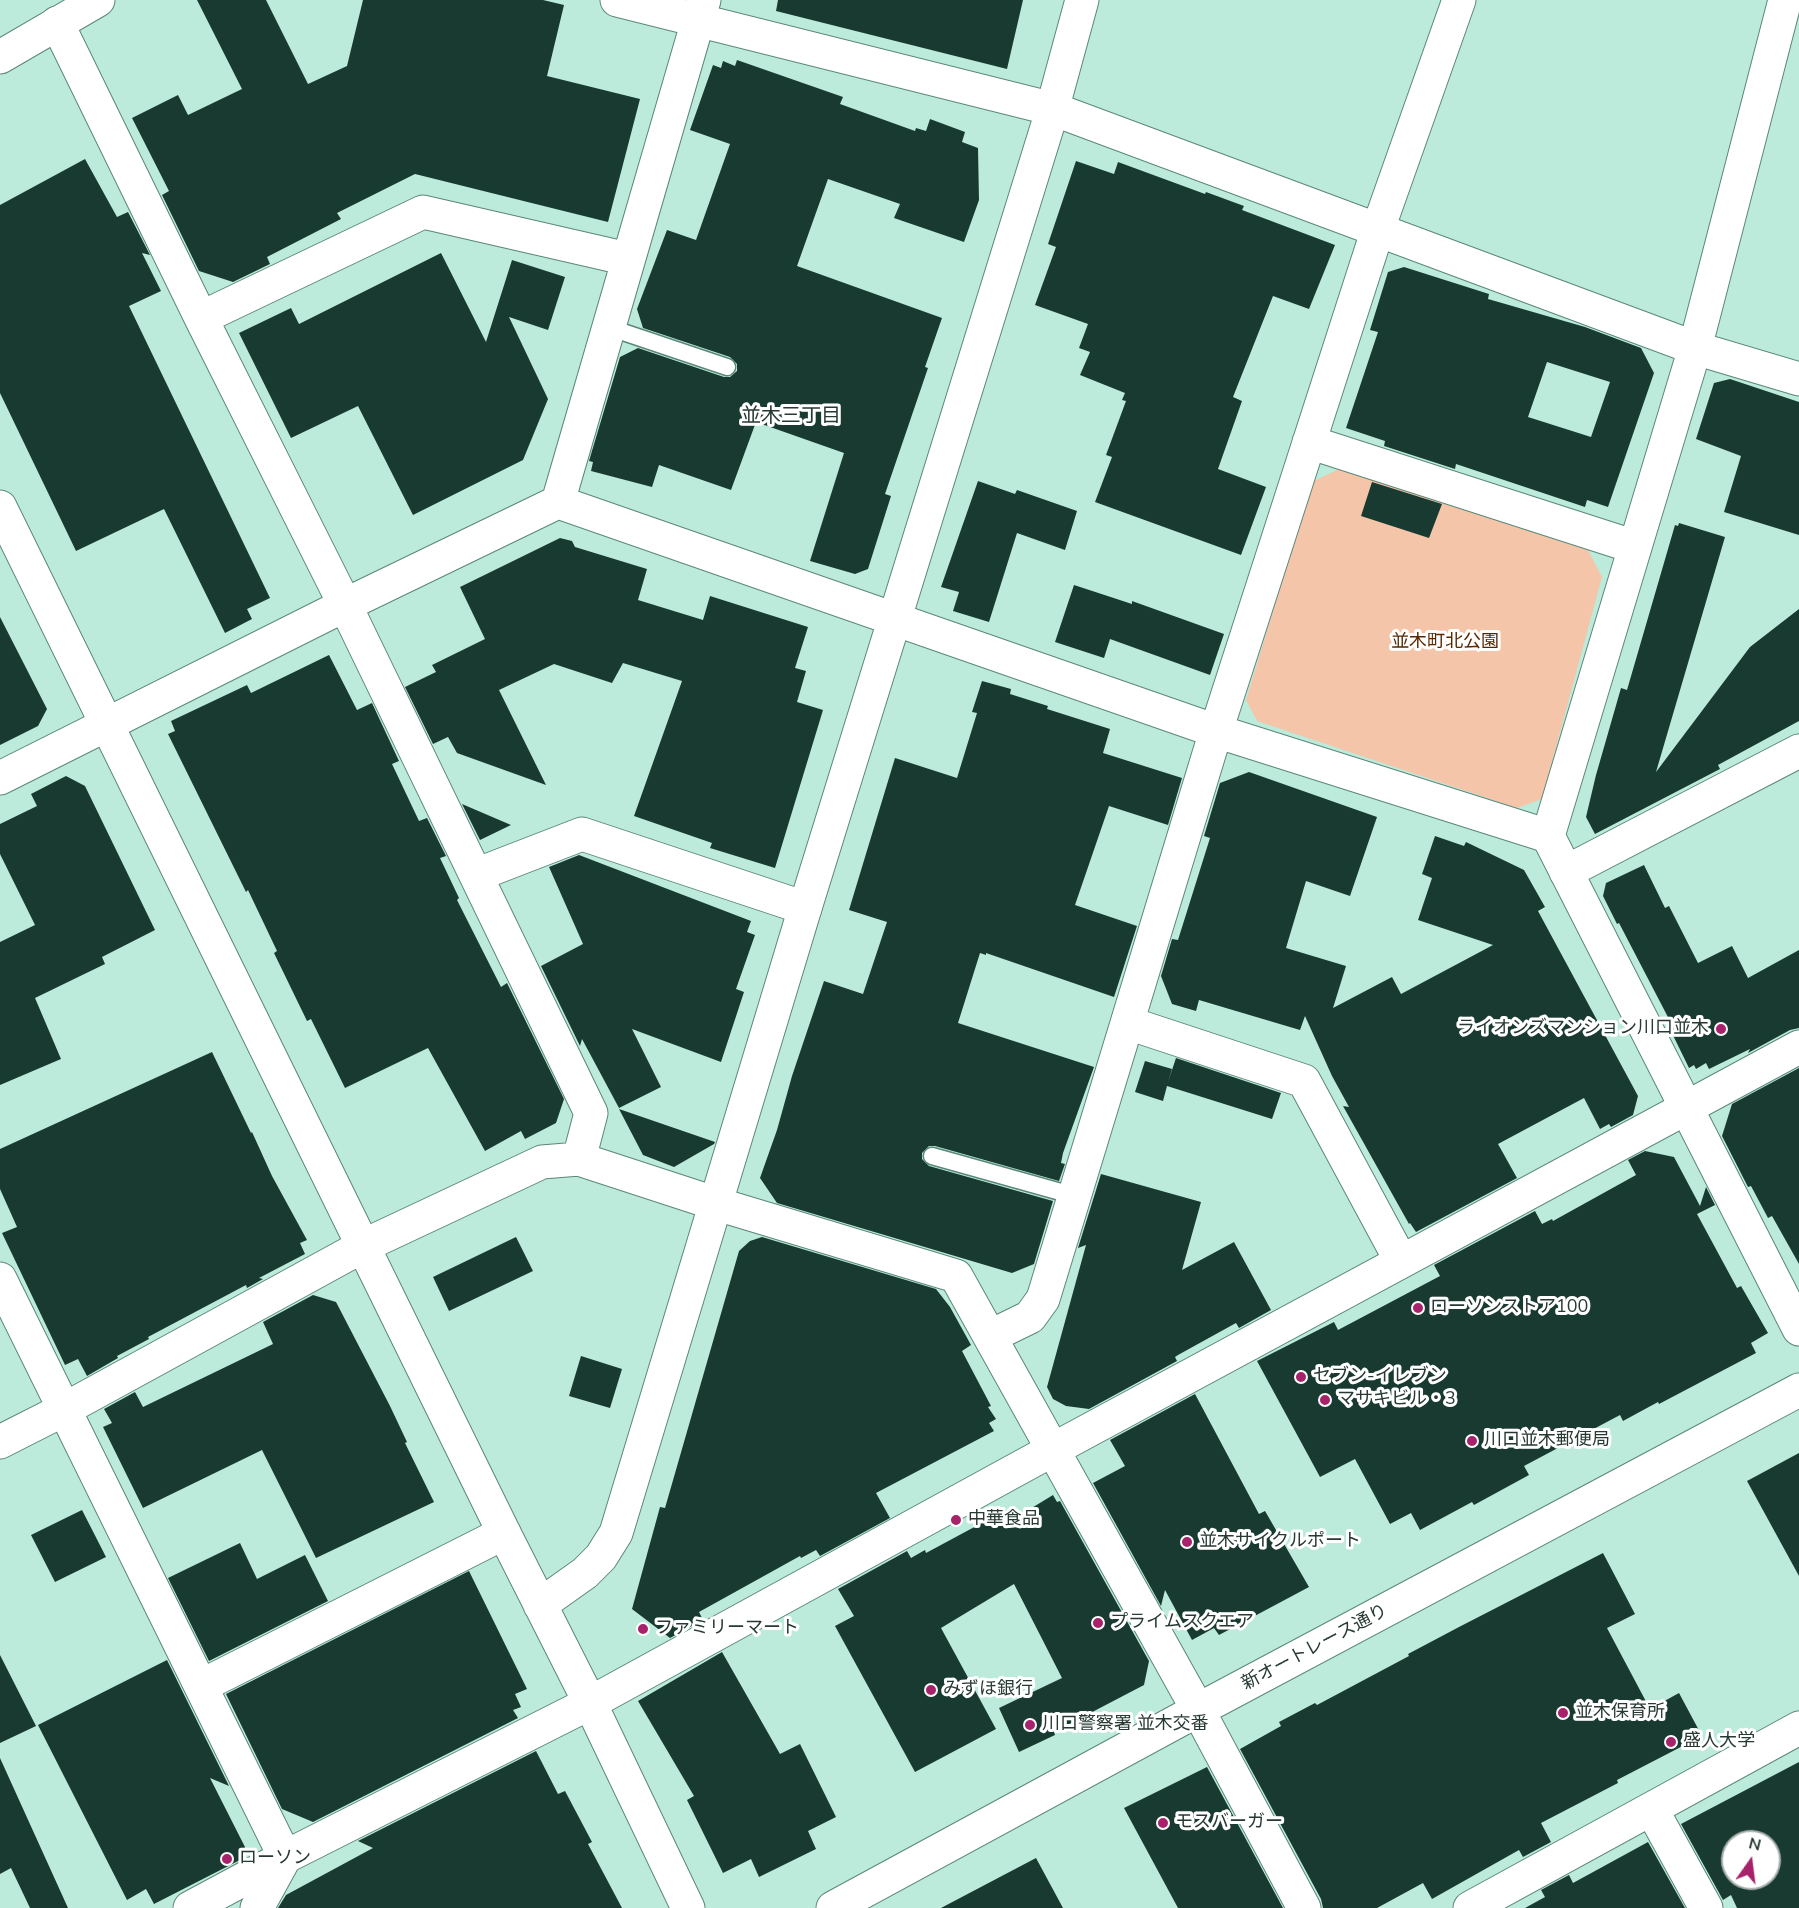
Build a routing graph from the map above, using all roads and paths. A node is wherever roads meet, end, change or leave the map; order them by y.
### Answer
1 (98, 0) edge
2 (617, 0) edge
3 (1082, 0) edge
4 (1459, 0) edge
5 (1785, 0) edge
6 (701, 10) edge
7 (57, 23) junction
8 (0, 57) edge
9 (1053, 110) junction
10 (1378, 229) junction
11 (628, 259) junction
12 (201, 318) junction
13 (608, 327) junction
14 (1695, 348) junction
15 (727, 367) dead end
16 (1799, 379) edge
17 (1310, 442) junction
18 (558, 502) junction
19 (0, 507) edge
20 (1635, 547) junction
21 (345, 605) junction
22 (896, 620) junction
23 (107, 724) junction
24 (1216, 731) junction
25 (1799, 751) edge
26 (0, 778) edge
27 (1548, 836) junction
28 (1566, 872) junction
29 (476, 875) junction
30 (805, 908) junction
31 (1128, 1023) junction
32 (1799, 1047) edge
33 (1686, 1107) junction
34 (932, 1156) dead end
35 (579, 1159) junction
36 (1075, 1196) junction
37 (717, 1204) junction
38 (363, 1246) junction
39 (1401, 1261) junction
40 (0, 1279) edge
41 (1799, 1329) edge
42 (991, 1336) junction
43 (1799, 1390) edge
44 (64, 1409) junction
45 (0, 1442) edge
46 (1054, 1449) junction
47 (504, 1533) junction
48 (540, 1605) junction
49 (201, 1686) junction
50 (590, 1703) junction
51 (1198, 1710) junction
52 (1799, 1728) edge
53 (1652, 1810) junction
54 (285, 1857) junction
55 (190, 1908) edge
56 (257, 1908) edge
57 (688, 1908) edge
58 (833, 1908) edge
59 (1304, 1908) edge
60 (1470, 1908) edge
61 (1706, 1908) edge

1 - 7 street
2 - 6 street
3 - 9 street
4 - 10 street
5 - 14 street
6 - 9 street
6 - 11 street
7 - 8 street
7 - 12 street
9 - 10 street
9 - 22 street
10 - 14 street
10 - 17 street
11 - 12 street
11 - 13 street
12 - 21 street
13 - 15 lane
13 - 18 street
14 - 16 street
14 - 20 street
17 - 20 street
17 - 24 street
18 - 21 street
18 - 22 street
19 - 23 street
20 - 27 street
21 - 23 street
21 - 29 street
22 - 24 street
22 - 30 street
23 - 26 street
23 - 38 street
24 - 27 street
24 - 31 street
25 - 28 street
27 - 28 street
28 - 33 street
29 - 30 street
29 - 35 street
30 - 37 street
31 - 36 street
31 - 39 street
32 - 33 street
33 - 39 street
33 - 41 street
34 - 36 lane
35 - 37 street
35 - 38 street
36 - 42 street
37 - 42 street
37 - 48 street
38 - 44 street
38 - 47 street
39 - 46 street
40 - 44 street
42 - 46 street
43 - 51 street, 新オートレース通り
44 - 45 street
44 - 49 street
46 - 50 street
46 - 51 street
47 - 48 street
47 - 49 street
48 - 50 street
49 - 54 street
50 - 54 street
50 - 57 street
51 - 58 street, 新オートレース通り
51 - 59 street
52 - 53 street
53 - 60 street
53 - 61 street
54 - 55 street
54 - 56 street

